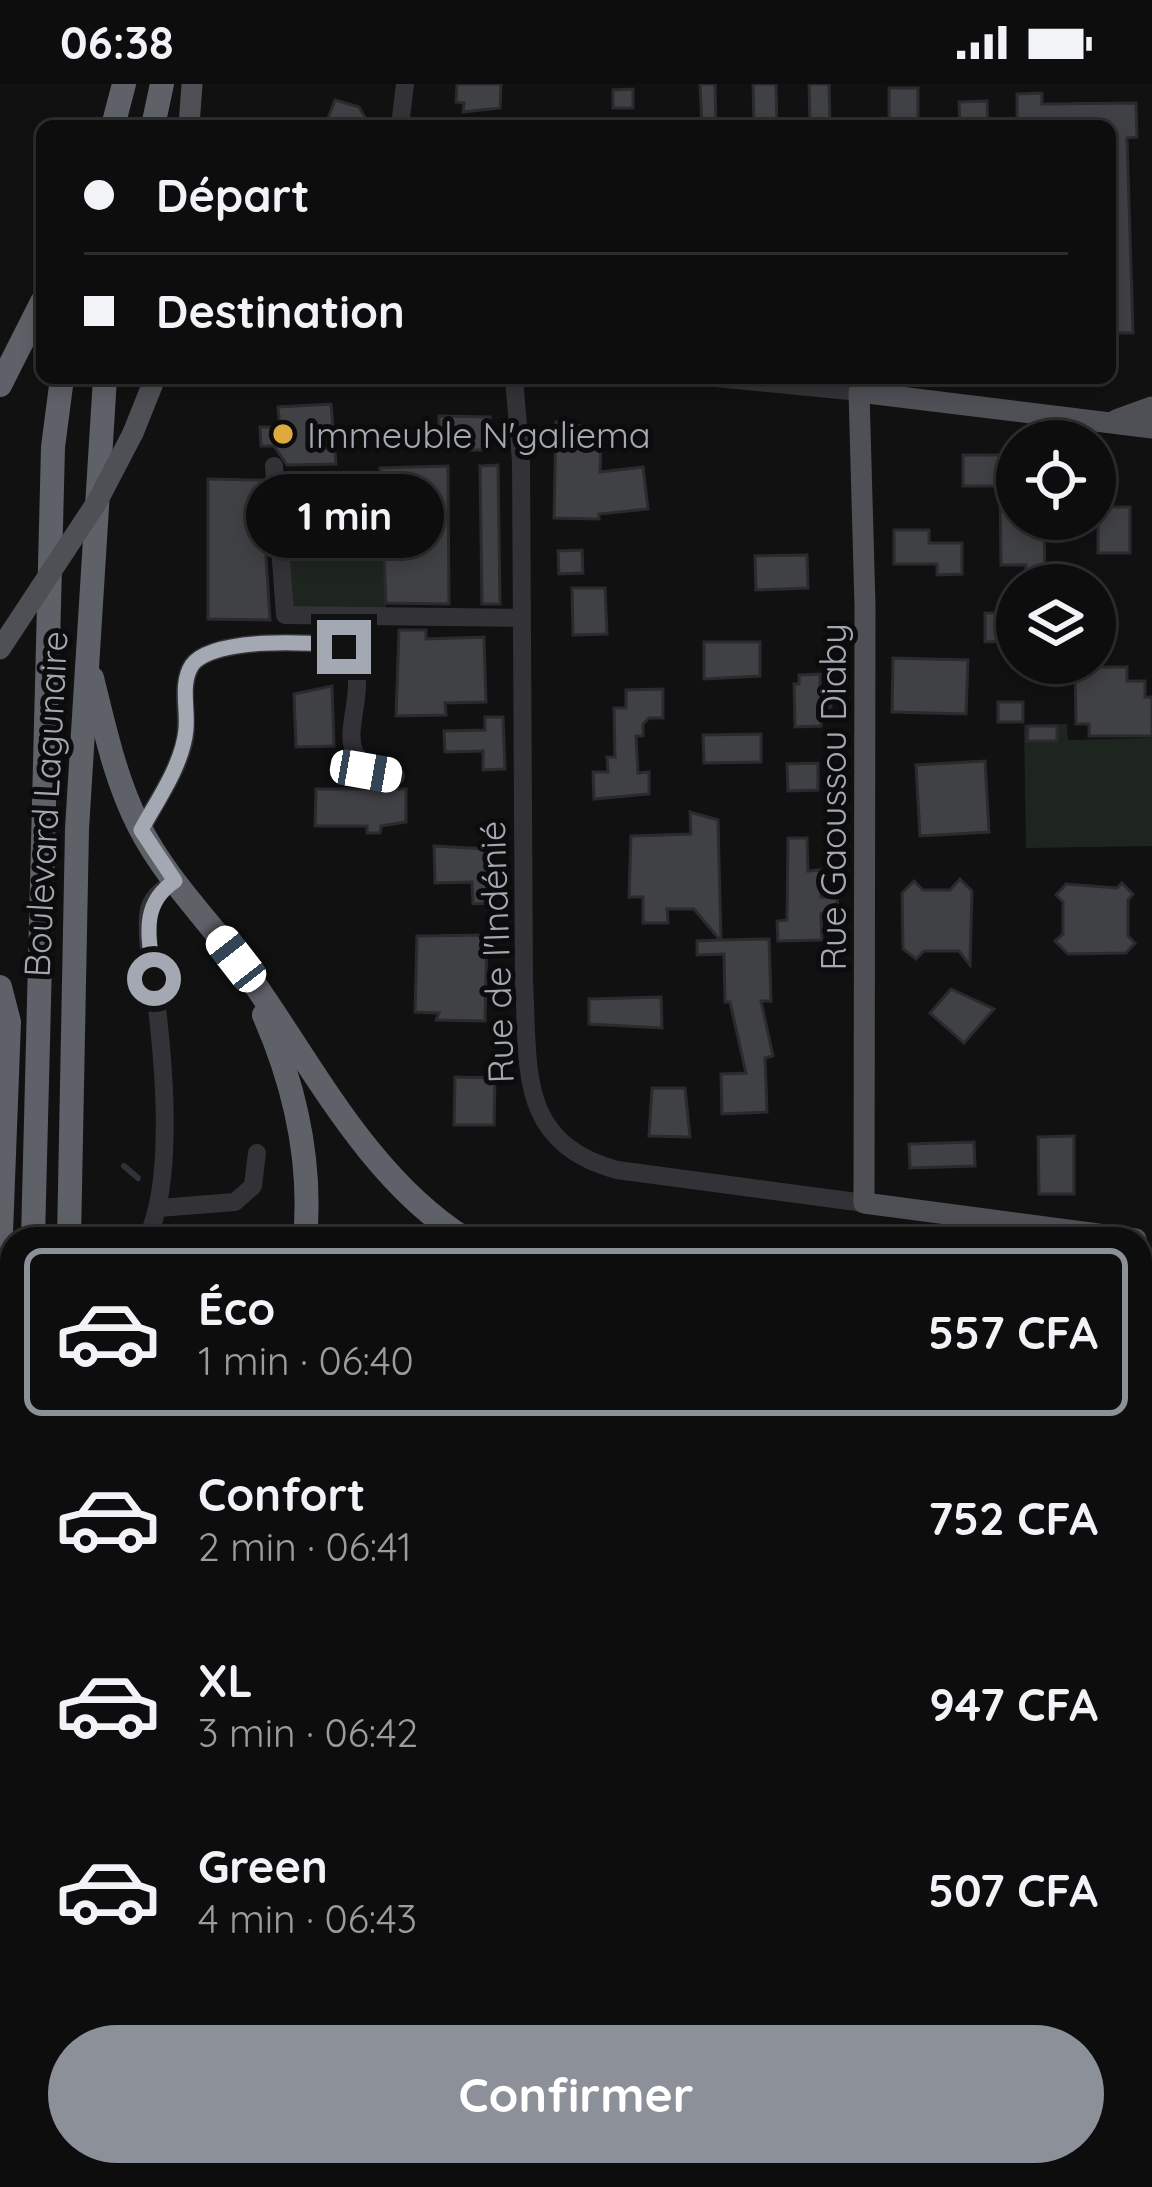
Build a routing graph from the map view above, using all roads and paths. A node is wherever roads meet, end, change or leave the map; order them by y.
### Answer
1 (124, 84) edge
2 (162, 84) edge
3 (192, 84) edge
4 (405, 84) edge
5 (115, 120) edge
6 (154, 120) edge
7 (189, 120) edge
8 (401, 120) edge
9 (36, 314) edge
10 (61, 384) edge
11 (104, 384) edge
12 (153, 384) edge
13 (515, 384) edge
14 (777, 384) edge
15 (0, 385) edge
16 (859, 392) junction
17 (1152, 407) edge
18 (1086, 420) edge
19 (1116, 421) edge
20 (1116, 424) edge
21 (1152, 428) edge
22 (274, 466) dead end
23 (521, 618) junction
24 (0, 649) edge
25 (88, 658) junction
26 (397, 776) dead end
27 (141, 830) junction
28 (175, 881) junction
29 (236, 959) junction
30 (0, 987) edge
31 (257, 1153) dead end
32 (864, 1203) junction
33 (159, 1208) junction
34 (1, 1227) edge
35 (33, 1227) edge
36 (69, 1227) edge
37 (152, 1227) edge
38 (305, 1227) edge
39 (450, 1227) edge
40 (1037, 1227) edge

1 - 5 highway
2 - 6 highway
3 - 7 main road
4 - 8 street
9 - 15 highway
10 - 35 highway, Boulevard Lagunaire
11 - 25 highway, Boulevard Lagunaire
12 - 24 main road, bridge
13 - 23 street, Rue de l'Indénié
14 - 16 street
16 - 18 main road
16 - 32 main road, Rue Gaoussou Diaby
17 - 19 main road
20 - 21 main road
22 - 23 street
23 - 32 street, Rue de l'Indénié
25 - 27 highway
25 - 36 highway, Boulevard Lagunaire
26 - 27 street
27 - 28 highway
28 - 29 highway
28 - 33 street
29 - 38 highway
29 - 39 highway
30 - 34 highway
31 - 33 street
32 - 40 main road, Rue de l'Indénié
33 - 37 street

